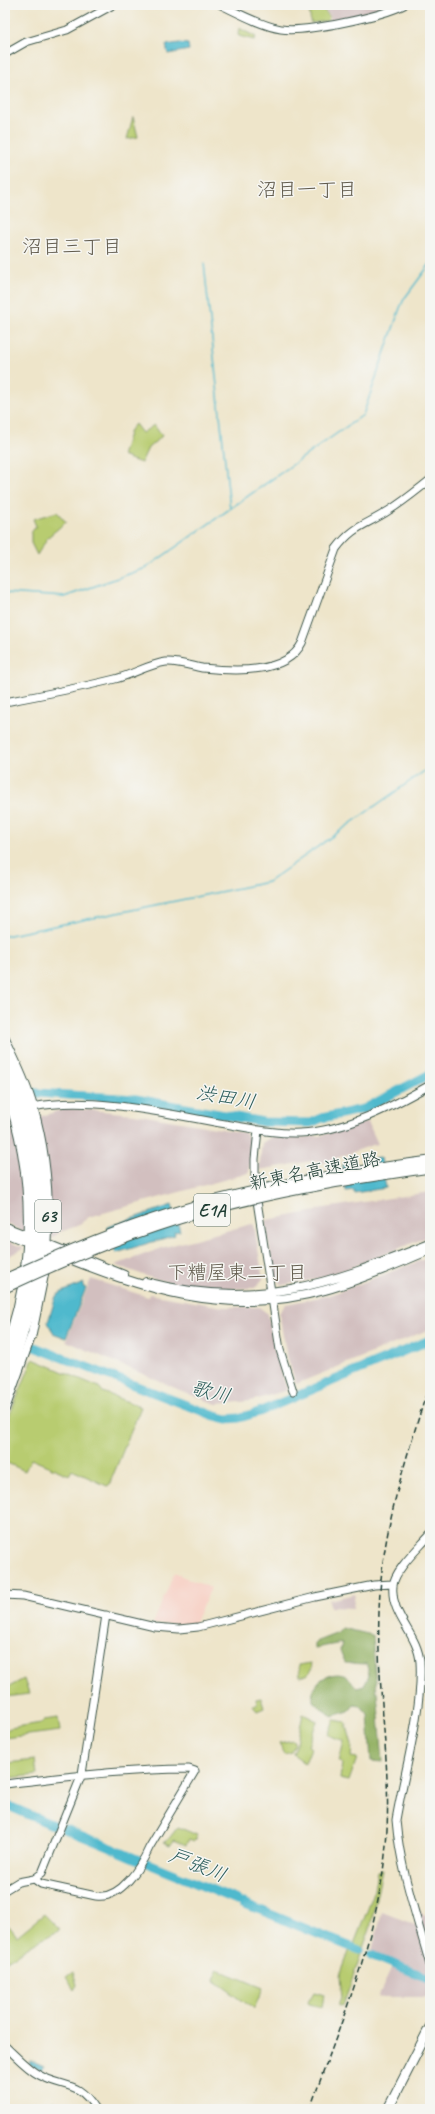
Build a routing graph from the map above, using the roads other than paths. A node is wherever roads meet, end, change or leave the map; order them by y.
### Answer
1 (114, 5) edge
2 (221, 5) edge
3 (404, 5) edge
4 (5, 54) edge
5 (430, 480) edge
6 (5, 702) edge
7 (5, 1039) edge
8 (5, 1054) edge
9 (5, 1071) edge
10 (430, 1085) edge
11 (14, 1086) edge
12 (18, 1100) edge
13 (258, 1130) junction
14 (430, 1161) edge
15 (430, 1168) edge
16 (5, 1227) edge
17 (5, 1233) edge
18 (430, 1244) edge
19 (52, 1249) dead end
20 (430, 1250) edge
21 (5, 1279) edge
22 (5, 1288) edge
23 (271, 1296) junction
24 (22, 1330) junction
25 (14, 1348) edge
26 (5, 1369) edge
27 (5, 1387) edge
28 (293, 1391) dead end
29 (5, 1409) edge
30 (430, 1535) edge
31 (393, 1584) junction
32 (5, 1594) edge
33 (106, 1615) junction
34 (82, 1774) junction
35 (5, 1784) edge
36 (34, 1879) junction
37 (5, 1890) edge
38 (430, 1965) edge
39 (430, 2027) edge
40 (5, 2046) edge
41 (96, 2109) edge
42 (388, 2109) edge

1 - 4 street
2 - 3 street
5 - 6 street
7 - 11 main road, 63
8 - 11 highway
9 - 11 highway
10 - 13 street
11 - 12 highway
11 - 12 main road, 63
12 - 13 street
12 - 24 main road, 63
12 - 24 highway
12 - 24 main road, 63
13 - 23 street
14 - 21 highway, 新東名高速道路 / E1A, bridge
15 - 22 highway, 新東名高速道路 / E1A, bridge
16 - 17 main road
18 - 23 main road
19 - 23 main road
20 - 23 main road
23 - 28 street
24 - 25 highway
24 - 25 main road, 63
25 - 26 highway
25 - 27 highway
25 - 29 main road, 63
30 - 31 street
31 - 33 street
31 - 38 street
32 - 33 street
33 - 34 street
34 - 35 street
34 - 36 street
34 - 36 street
36 - 37 street
39 - 42 highway
40 - 41 street

